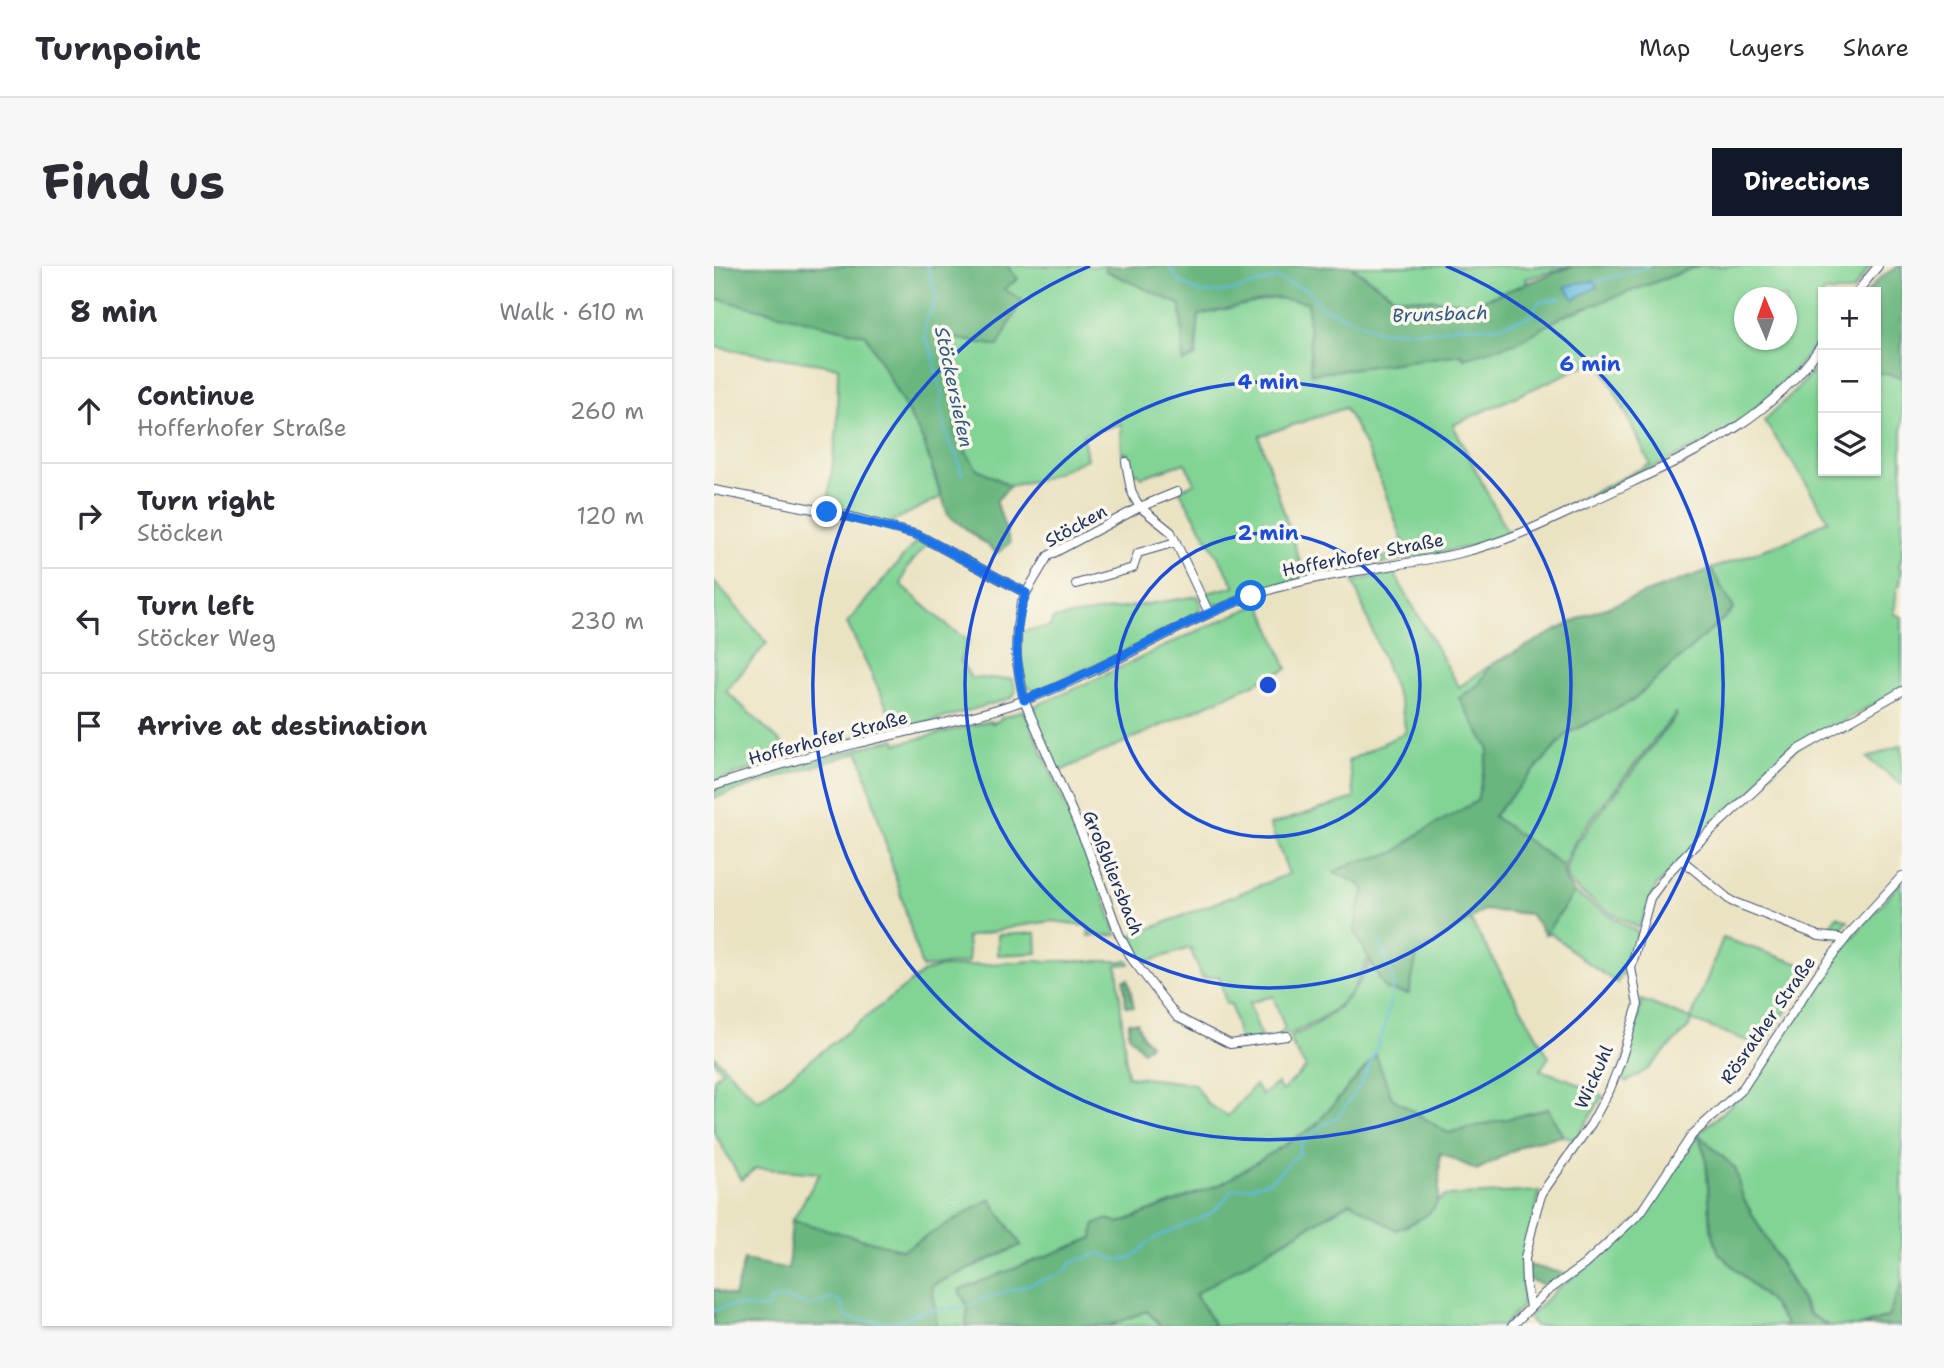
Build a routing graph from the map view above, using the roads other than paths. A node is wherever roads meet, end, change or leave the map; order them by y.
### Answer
1 (1878, 266) edge
2 (1861, 287) edge
3 (1818, 349) edge
4 (1126, 462) dead end
5 (714, 489) edge
6 (1177, 492) dead end
7 (1140, 506) junction
8 (1176, 542) junction
9 (1076, 584) dead end
10 (1026, 593) junction
11 (1209, 613) junction
12 (1902, 691) edge
13 (1024, 700) junction
14 (714, 786) edge
15 (1681, 859) junction
16 (1902, 876) edge
17 (1843, 941) junction
18 (1287, 1036) dead end
19 (1530, 1307) junction
20 (1512, 1326) edge

1 - 2 street
3 - 11 street, Hofferhofer Straße
4 - 7 street
5 - 10 street
6 - 7 street, Stöcken
7 - 8 street
7 - 10 street, Stöcken
8 - 9 street
8 - 11 street
10 - 13 street, Stöcken
11 - 13 street, Hofferhofer Straße
12 - 15 street, Wickuhl
13 - 14 street, Hofferhofer Straße
13 - 18 street, Großbliersbach
15 - 17 street
15 - 19 street, Wickuhl
16 - 17 street, Rösrather Straße
17 - 19 street, Rösrather Straße
19 - 20 street, Rösrather Straße

